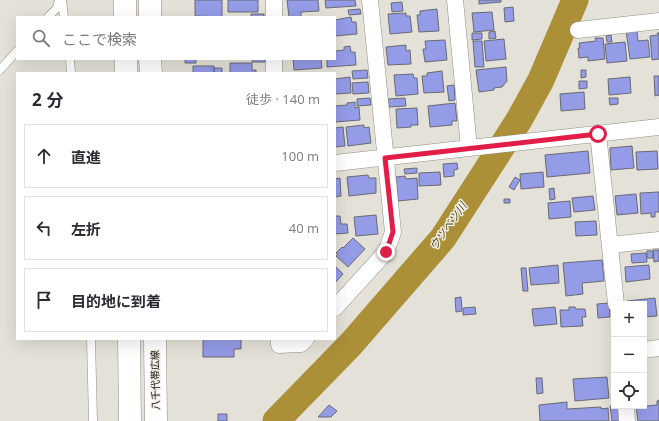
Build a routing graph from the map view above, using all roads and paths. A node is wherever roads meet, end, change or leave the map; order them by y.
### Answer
1 (59, 0) edge
2 (62, 0) edge
3 (125, 0) edge
4 (150, 0) edge
5 (274, 0) edge
6 (370, 0) edge
7 (455, 0) edge
8 (49, 16) edge
9 (64, 16) edge
10 (125, 16) edge
11 (150, 16) edge
12 (274, 16) edge
13 (659, 21) edge
14 (578, 30) dead end
15 (16, 52) edge
16 (70, 60) edge
17 (126, 60) edge
18 (150, 60) edge
19 (274, 60) edge
20 (0, 70) edge
21 (72, 72) edge
22 (126, 72) edge
23 (151, 72) edge
24 (274, 72) edge
25 (659, 127) edge
26 (598, 134) junction
27 (473, 148) junction
28 (385, 158) junction
29 (336, 164) edge
30 (659, 240) edge
31 (610, 245) junction
32 (616, 301) edge
33 (336, 307) edge
34 (91, 340) edge
35 (129, 340) edge
36 (155, 340) edge
37 (279, 340) edge
38 (305, 340) edge
39 (659, 348) edge
40 (647, 350) edge
41 (626, 409) edge
42 (93, 421) edge
43 (130, 421) edge
44 (156, 421) edge
45 (627, 421) edge

1 - 8 lane
2 - 9 lane
3 - 10 main road
4 - 11 main road
5 - 12 street
6 - 28 street
7 - 27 street
13 - 14 street
15 - 20 lane
16 - 21 lane
17 - 22 main road
18 - 23 main road
19 - 24 street
25 - 26 street
26 - 27 street
26 - 31 street
27 - 28 street
28 - 29 street
28 - 33 street
30 - 31 street
31 - 32 street
34 - 42 lane
35 - 43 main road
36 - 44 main road, 八千代帯広線
37 - 38 street
39 - 40 street
41 - 45 street

